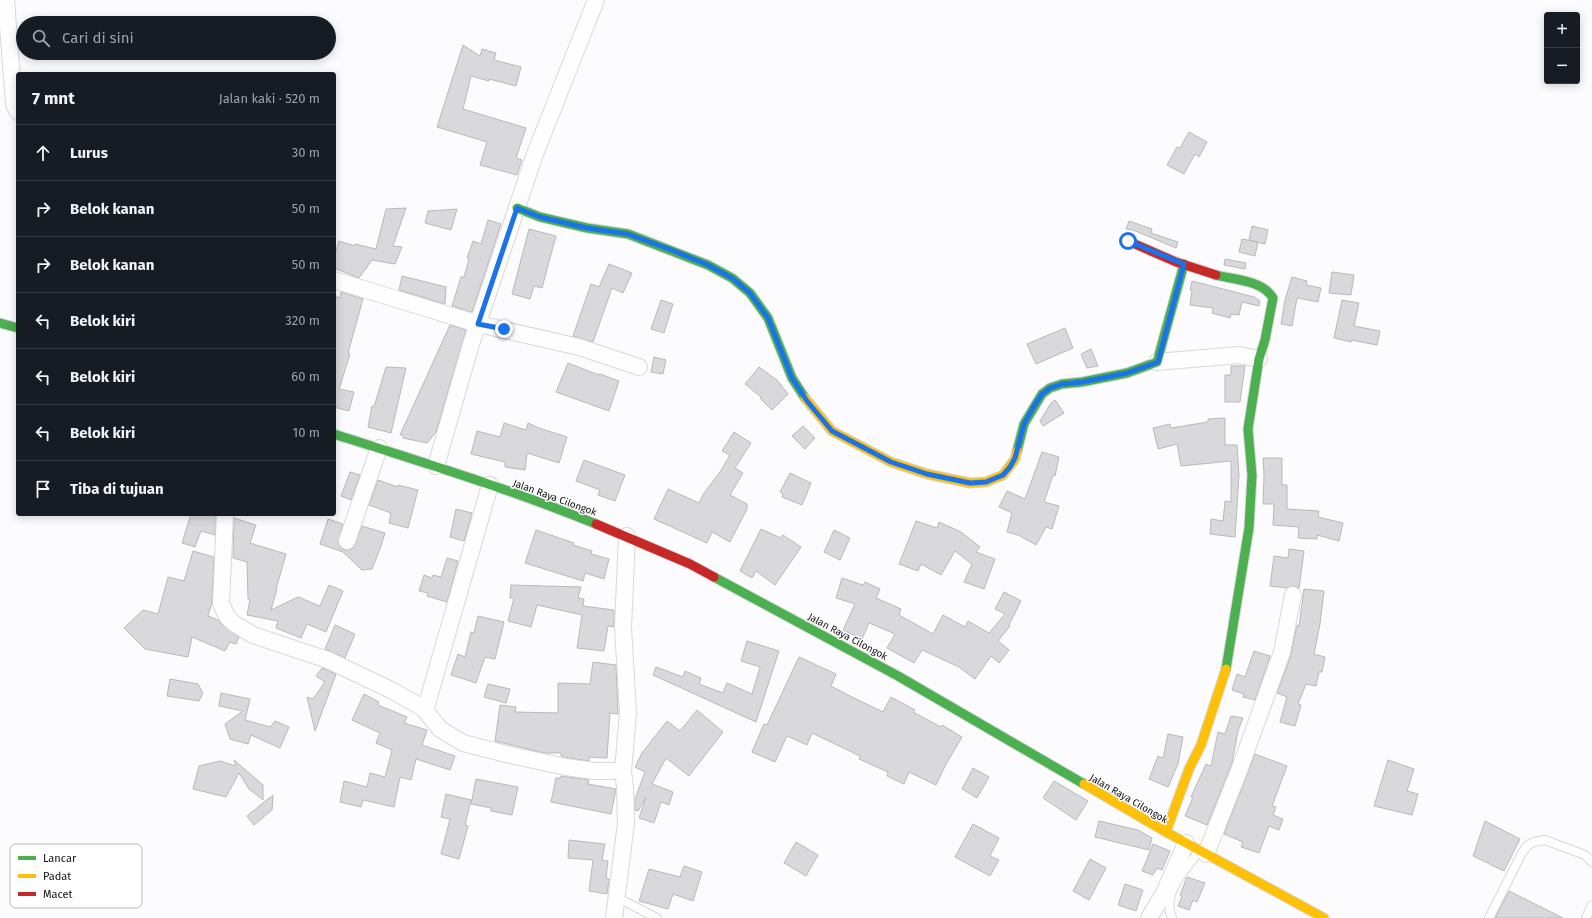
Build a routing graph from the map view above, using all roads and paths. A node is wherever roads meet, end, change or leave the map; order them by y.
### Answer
1 (6, 0) edge
2 (596, 0) edge
3 (16, 108) edge
4 (517, 208) junction
5 (1128, 241) dead end
6 (1184, 264) junction
7 (336, 281) edge
8 (0, 323) edge
9 (478, 324) junction
10 (16, 327) edge
11 (1259, 359) junction
12 (1158, 362) junction
13 (639, 367) dead end
14 (336, 435) edge
15 (379, 448) junction
16 (436, 466) junction
17 (490, 485) junction
18 (225, 516) edge
19 (627, 536) junction
20 (347, 541) dead end
21 (1294, 595) dead end
22 (425, 711) junction
23 (623, 771) junction
24 (1166, 832) junction
25 (1197, 849) junction
26 (1592, 862) edge
27 (616, 897) junction
28 (1592, 905) edge
29 (614, 918) edge
30 (657, 918) edge
31 (1149, 918) edge
32 (1172, 918) edge
33 (1324, 918) edge
34 (1489, 918) edge
35 (1586, 918) edge

1 - 3 street
2 - 4 street
4 - 9 street
4 - 12 main road
5 - 6 main road
6 - 11 main road
6 - 12 main road
7 - 9 street
8 - 10 main road
9 - 13 street
9 - 16 street
11 - 12 street
11 - 24 main road
14 - 15 main road, Jalan Raya Cilongok
15 - 16 main road, Jalan Raya Cilongok
15 - 20 street
16 - 17 main road, Jalan Raya Cilongok
17 - 19 main road, Jalan Raya Cilongok
17 - 22 street
18 - 22 street
19 - 23 street
19 - 24 main road, Jalan Raya Cilongok
21 - 25 street
22 - 23 street
23 - 27 street
24 - 25 main road, Jalan Raya Cilongok
25 - 31 street
25 - 32 lane
25 - 33 main road, Jalan Raya Cilongok
26 - 34 lane
27 - 29 street
27 - 30 lane
28 - 35 lane

